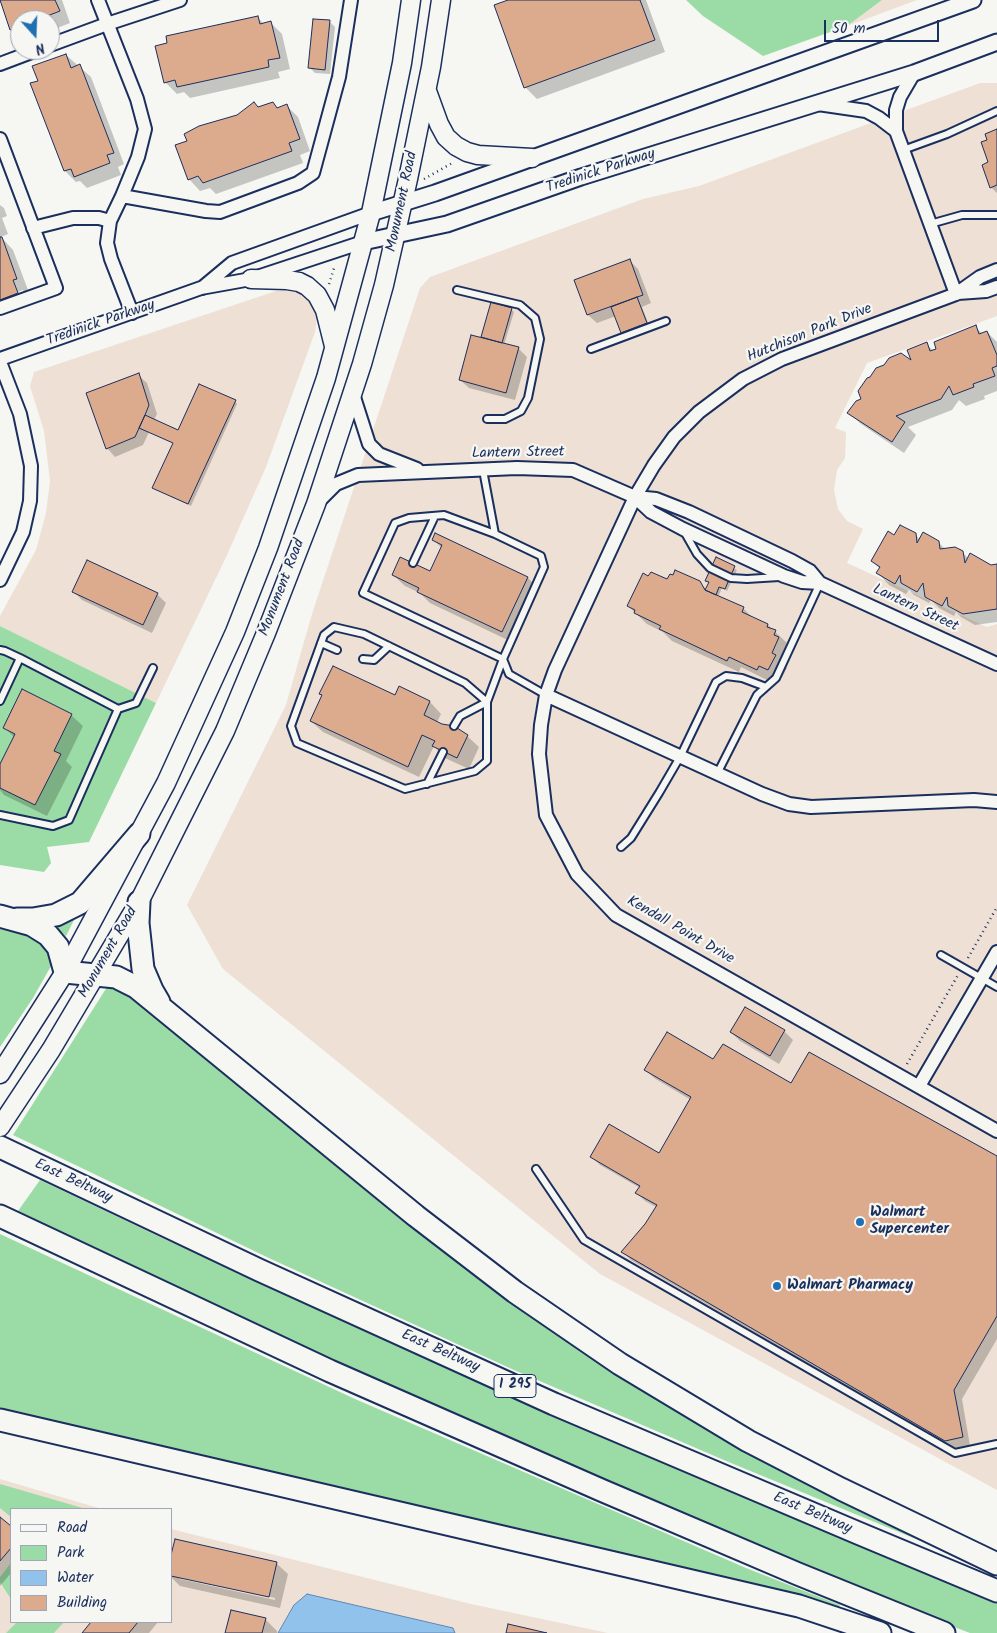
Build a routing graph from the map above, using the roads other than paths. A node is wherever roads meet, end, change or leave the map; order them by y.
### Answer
1 (98, 0) edge
2 (180, 0) edge
3 (351, 0) edge
4 (411, 0) edge
5 (441, 0) edge
6 (972, 0) edge
7 (107, 24) junction
8 (60, 41) edge
9 (997, 42) edge
10 (914, 72) junction
11 (427, 88) junction
12 (818, 104) junction
13 (997, 111) edge
14 (896, 131) junction
15 (1, 144) edge
16 (903, 150) junction
17 (532, 158) junction
18 (122, 196) junction
19 (402, 203) junction
20 (371, 213) junction
21 (997, 215) edge
22 (110, 221) junction
23 (930, 224) junction
24 (33, 228) junction
25 (396, 236) junction
26 (363, 242) junction
27 (997, 270) edge
28 (252, 279) junction
29 (997, 287) edge
30 (202, 288) junction
31 (457, 290) dead end
32 (956, 294) junction
33 (0, 308) edge
34 (132, 313) junction
35 (666, 321) dead end
36 (334, 348) junction
37 (591, 349) dead end
38 (0, 361) edge
39 (353, 394) junction
40 (487, 419) dead end
41 (483, 470) junction
42 (426, 472) junction
43 (635, 497) junction
44 (316, 504) junction
45 (435, 516) junction
46 (683, 530) junction
47 (495, 534) junction
48 (413, 563) dead end
49 (784, 576) junction
50 (0, 580) edge
51 (820, 583) junction
52 (321, 643) junction
53 (389, 646) junction
54 (0, 650) edge
55 (337, 650) dead end
56 (997, 652) edge
57 (982, 657) junction
58 (20, 658) junction
59 (363, 659) dead end
60 (503, 659) junction
61 (997, 664) edge
62 (152, 668) dead end
63 (766, 687) junction
64 (546, 696) junction
65 (0, 701) edge
66 (487, 702) junction
67 (118, 709) junction
68 (454, 726) dead end
69 (443, 752) dead end
70 (680, 757) junction
71 (718, 774) junction
72 (427, 784) junction
73 (997, 802) edge
74 (0, 815) edge
75 (139, 834) junction
76 (621, 847) dead end
77 (139, 902) junction
78 (5, 918) edge
79 (997, 952) edge
80 (941, 954) dead end
81 (65, 972) junction
82 (97, 975) junction
83 (982, 978) junction
84 (997, 987) edge
85 (165, 1010) junction
86 (0, 1074) edge
87 (919, 1086) junction
88 (0, 1127) edge
89 (997, 1131) edge
90 (0, 1147) edge
91 (536, 1169) dead end
92 (2, 1217) edge
93 (0, 1420) edge
94 (997, 1444) edge
95 (997, 1564) edge
96 (997, 1590) edge
97 (880, 1633) edge
98 (944, 1633) edge

1 - 7 street
2 - 7 street
3 - 18 street
4 - 20 main road, Monument Road
5 - 11 main road, Monument Road
6 - 17 street, Tredinick Parkway
7 - 8 street
7 - 18 street
9 - 10 street, Tredinick Parkway
10 - 12 street, Tredinick Parkway
10 - 14 street
11 - 17 main road
11 - 19 main road, Monument Road
12 - 14 street
12 - 25 street, Tredinick Parkway
13 - 16 lane
14 - 16 street
15 - 24 street
16 - 23 street
17 - 19 street, Tredinick Parkway
18 - 22 street
19 - 20 street, Tredinick Parkway
19 - 25 main road, Monument Road
20 - 26 main road, Monument Road
20 - 30 street, Tredinick Parkway
21 - 23 lane
22 - 24 street
22 - 34 street
23 - 32 street
24 - 33 street
25 - 26 street, Tredinick Parkway
25 - 39 main road, Monument Road
26 - 28 street, Tredinick Parkway
26 - 36 main road, Monument Road
27 - 32 street, Hutchison Park Drive
28 - 30 street, Tredinick Parkway
28 - 36 main road
29 - 32 street, Hutchison Park Drive
30 - 34 street, Tredinick Parkway
31 - 40 lane
32 - 43 street, Hutchison Park Drive
34 - 38 street, Tredinick Parkway
35 - 37 lane
36 - 75 main road, Monument Road
38 - 50 street
39 - 42 street
39 - 44 main road, Monument Road
41 - 42 street, Lantern Street
41 - 43 street, Lantern Street
41 - 47 lane
42 - 44 street, Lantern Street
43 - 46 street, Lantern Street
43 - 51 street, Lantern Street
43 - 64 street, Kendall Point Drive
44 - 77 main road, Monument Road
45 - 47 lane
45 - 48 lane
45 - 60 lane
46 - 49 street, Lantern Street
46 - 49 lane
47 - 60 lane
49 - 51 street, Lantern Street
51 - 57 street, Lantern Street
51 - 63 lane
52 - 53 lane
52 - 55 lane
52 - 72 lane
53 - 59 lane
53 - 66 lane
54 - 58 lane
56 - 57 street
57 - 61 street, Lantern Street
58 - 65 lane
58 - 67 lane
60 - 64 lane
60 - 66 lane
62 - 67 lane
63 - 70 lane
63 - 71 lane
64 - 70 street
64 - 87 street, Kendall Point Drive
66 - 68 lane
66 - 72 lane
67 - 74 lane
69 - 72 lane
70 - 71 street
70 - 76 lane
71 - 73 street
75 - 78 highway
75 - 81 main road, Monument Road
77 - 82 main road, Monument Road
77 - 85 highway
78 - 81 highway
79 - 83 street
80 - 83 lane
81 - 82 highway
81 - 86 main road, Monument Road
82 - 85 highway
82 - 88 main road, Monument Road
83 - 84 lane
83 - 87 street
85 - 95 highway
87 - 89 street, Kendall Point Drive
90 - 96 highway, East Beltway / I 295
91 - 94 lane
92 - 98 highway
93 - 97 highway

